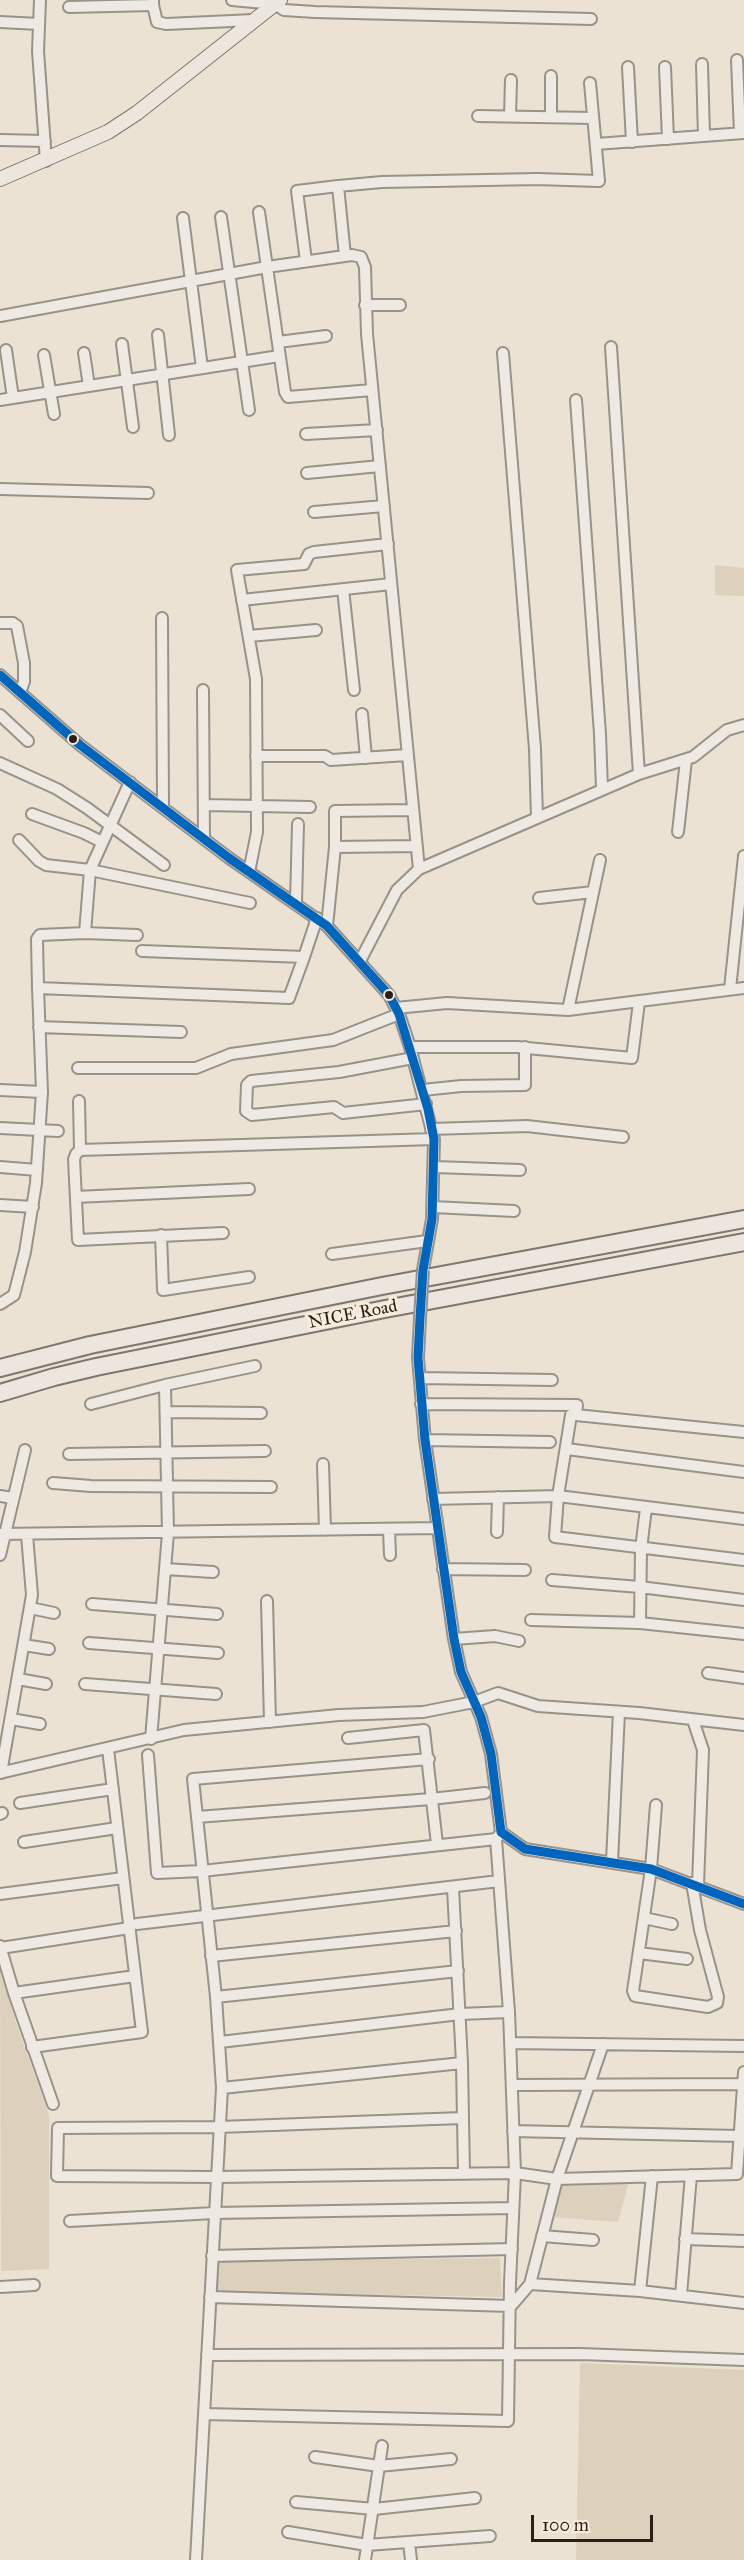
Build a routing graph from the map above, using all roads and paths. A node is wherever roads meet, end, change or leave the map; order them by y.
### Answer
1 (40, 0) edge
2 (231, 0) edge
3 (153, 2) edge
4 (278, 2) edge
5 (69, 7) dead end
6 (591, 19) dead end
7 (254, 20) junction
8 (0, 22) edge
9 (39, 24) junction
10 (737, 60) dead end
11 (702, 64) dead end
12 (665, 67) dead end
13 (628, 68) dead end
14 (551, 76) dead end
15 (511, 80) dead end
16 (591, 83) dead end
17 (478, 116) dead end
18 (510, 117) junction
19 (551, 117) junction
20 (593, 118) junction
21 (742, 133) edge
22 (704, 136) junction
23 (668, 139) junction
24 (0, 140) edge
25 (45, 141) junction
26 (632, 142) junction
27 (596, 144) junction
28 (46, 161) junction
29 (0, 179) edge
30 (338, 186) junction
31 (259, 212) dead end
32 (221, 217) dead end
33 (183, 218) dead end
34 (345, 256) junction
35 (306, 261) junction
36 (267, 267) junction
37 (229, 274) junction
38 (190, 282) junction
39 (365, 305) junction
40 (400, 305) dead end
41 (0, 316) edge
42 (158, 335) dead end
43 (326, 336) dead end
44 (278, 342) junction
45 (122, 345) dead end
46 (611, 347) dead end
47 (6, 350) dead end
48 (84, 353) dead end
49 (503, 353) dead end
50 (44, 355) dead end
51 (279, 356) junction
52 (241, 362) junction
53 (202, 368) junction
54 (162, 375) junction
55 (127, 380) junction
56 (89, 386) junction
57 (372, 390) junction
58 (50, 393) junction
59 (13, 398) junction
60 (0, 400) edge
61 (576, 400) dead end
62 (249, 410) dead end
63 (54, 414) dead end
64 (133, 427) dead end
65 (377, 430) junction
66 (306, 434) dead end
67 (169, 435) dead end
68 (380, 466) junction
69 (308, 473) dead end
70 (0, 489) edge
71 (148, 494) dead end
72 (384, 506) junction
73 (314, 512) dead end
74 (387, 544) junction
75 (391, 584) junction
76 (343, 589) junction
77 (242, 600) junction
78 (162, 618) dead end
79 (0, 623) edge
80 (316, 630) dead end
81 (249, 636) junction
82 (0, 675) edge
83 (203, 690) dead end
84 (354, 690) dead end
85 (20, 692) junction
86 (362, 714) dead end
87 (0, 716) edge
88 (744, 725) edge
89 (28, 741) dead end
90 (407, 755) junction
91 (256, 756) junction
92 (366, 758) junction
93 (686, 760) junction
94 (0, 763) edge
95 (639, 774) junction
96 (130, 782) junction
97 (602, 789) junction
98 (205, 805) junction
99 (164, 806) junction
100 (256, 806) junction
101 (310, 807) dead end
102 (412, 810) junction
103 (32, 814) dead end
104 (537, 818) junction
105 (298, 824) dead end
106 (110, 825) junction
107 (678, 832) dead end
108 (204, 839) junction
109 (19, 840) dead end
110 (102, 842) junction
111 (416, 846) junction
112 (335, 847) junction
113 (744, 856) edge
114 (600, 860) dead end
115 (164, 865) dead end
116 (419, 868) junction
117 (90, 870) junction
118 (249, 872) junction
119 (593, 892) junction
120 (539, 898) dead end
121 (250, 903) dead end
122 (296, 903) junction
123 (317, 918) junction
124 (327, 926) junction
125 (85, 933) junction
126 (137, 935) dead end
127 (142, 951) dead end
128 (304, 957) junction
129 (360, 961) junction
130 (38, 988) junction
131 (744, 988) edge
132 (730, 989) junction
133 (639, 1002) junction
134 (568, 1010) junction
135 (397, 1011) junction
136 (39, 1027) junction
137 (181, 1032) dead end
138 (525, 1047) junction
139 (412, 1052) junction
140 (78, 1068) dead end
141 (0, 1090) edge
142 (423, 1090) junction
143 (42, 1092) junction
144 (79, 1101) dead end
145 (426, 1104) junction
146 (0, 1128) edge
147 (40, 1130) junction
148 (58, 1131) dead end
149 (433, 1134) junction
150 (623, 1137) dead end
151 (80, 1150) junction
152 (0, 1167) edge
153 (435, 1167) junction
154 (38, 1170) junction
155 (520, 1170) dead end
156 (249, 1189) dead end
157 (76, 1197) junction
158 (0, 1205) edge
159 (33, 1207) junction
160 (433, 1207) junction
161 (514, 1211) dead end
162 (744, 1219) edge
163 (223, 1233) dead end
164 (161, 1236) junction
165 (427, 1242) junction
166 (744, 1242) edge
167 (332, 1254) dead end
168 (249, 1277) dead end
169 (0, 1304) edge
170 (255, 1366) dead end
171 (0, 1368) edge
172 (420, 1378) junction
173 (552, 1380) dead end
174 (165, 1384) junction
175 (0, 1393) edge
176 (91, 1404) dead end
177 (421, 1404) junction
178 (166, 1412) junction
179 (261, 1413) dead end
180 (576, 1415) junction
181 (744, 1432) edge
182 (425, 1440) junction
183 (550, 1442) dead end
184 (567, 1449) junction
185 (25, 1450) dead end
186 (167, 1451) junction
187 (265, 1451) dead end
188 (69, 1454) dead end
189 (323, 1464) dead end
190 (744, 1473) edge
191 (53, 1483) dead end
192 (168, 1487) junction
193 (271, 1487) dead end
194 (0, 1496) edge
195 (558, 1496) junction
196 (498, 1497) junction
197 (13, 1498) junction
198 (433, 1499) junction
199 (646, 1508) junction
200 (744, 1519) edge
201 (438, 1528) junction
202 (389, 1529) junction
203 (325, 1530) junction
204 (498, 1532) dead end
205 (168, 1533) junction
206 (2, 1535) edge
207 (27, 1535) junction
208 (641, 1549) junction
209 (0, 1555) edge
210 (390, 1555) dead end
211 (744, 1560) edge
212 (165, 1569) junction
213 (444, 1569) junction
214 (525, 1570) dead end
215 (213, 1572) dead end
216 (552, 1580) dead end
217 (640, 1587) junction
218 (744, 1600) edge
219 (267, 1601) dead end
220 (92, 1604) dead end
221 (30, 1608) junction
222 (162, 1609) junction
223 (54, 1612) dead end
224 (217, 1614) dead end
225 (531, 1620) dead end
226 (639, 1623) junction
227 (744, 1634) edge
228 (454, 1639) junction
229 (519, 1641) dead end
230 (88, 1643) dead end
231 (24, 1645) junction
232 (50, 1649) dead end
233 (159, 1650) junction
234 (218, 1653) dead end
235 (708, 1673) dead end
236 (744, 1678) edge
237 (18, 1679) junction
238 (46, 1684) dead end
239 (85, 1684) dead end
240 (155, 1690) junction
241 (216, 1694) dead end
242 (474, 1702) junction
243 (619, 1712) junction
244 (11, 1719) junction
245 (693, 1720) junction
246 (270, 1722) junction
247 (40, 1724) dead end
248 (744, 1725) edge
249 (348, 1738) dead end
250 (151, 1739) junction
251 (108, 1749) junction
252 (148, 1755) dead end
253 (429, 1759) junction
254 (1, 1773) edge
255 (113, 1789) junction
256 (485, 1793) dead end
257 (431, 1799) junction
258 (20, 1803) dead end
259 (656, 1805) dead end
260 (198, 1817) junction
261 (117, 1828) junction
262 (499, 1835) junction
263 (24, 1842) dead end
264 (437, 1844) junction
265 (612, 1862) junction
266 (651, 1869) junction
267 (202, 1871) junction
268 (123, 1878) junction
269 (499, 1881) junction
270 (695, 1884) junction
271 (453, 1888) junction
272 (0, 1894) edge
273 (744, 1904) edge
274 (207, 1916) junction
275 (644, 1918) junction
276 (672, 1924) dead end
277 (133, 1926) junction
278 (456, 1931) junction
279 (0, 1947) edge
280 (639, 1953) junction
281 (212, 1956) junction
282 (687, 1959) dead end
283 (458, 1971) junction
284 (135, 1976) junction
285 (14, 1993) junction
286 (216, 1997) junction
287 (509, 2012) junction
288 (460, 2014) junction
289 (220, 2042) junction
290 (510, 2043) junction
291 (603, 2044) junction
292 (744, 2046) edge
293 (33, 2047) junction
294 (462, 2063) junction
295 (744, 2073) edge
296 (743, 2084) edge
297 (512, 2085) junction
298 (587, 2086) junction
299 (222, 2088) junction
300 (53, 2104) dead end
301 (462, 2118) junction
302 (219, 2127) junction
303 (513, 2131) junction
304 (573, 2132) junction
305 (739, 2136) junction
306 (515, 2173) junction
307 (464, 2174) junction
308 (691, 2175) junction
309 (652, 2176) junction
310 (217, 2177) junction
311 (557, 2179) junction
312 (513, 2208) junction
313 (214, 2213) junction
314 (70, 2221) dead end
315 (542, 2236) junction
316 (685, 2239) junction
317 (593, 2240) dead end
318 (744, 2241) edge
319 (512, 2250) junction
320 (212, 2256) junction
321 (530, 2284) junction
322 (34, 2285) dead end
323 (0, 2287) edge
324 (640, 2291) junction
325 (681, 2295) junction
326 (210, 2297) junction
327 (744, 2302) edge
328 (511, 2306) junction
329 (207, 2355) junction
330 (509, 2358) junction
331 (744, 2360) edge
332 (744, 2366) edge
333 (204, 2414) junction
334 (382, 2446) dead end
335 (315, 2457) dead end
336 (451, 2459) dead end
337 (379, 2466) junction
338 (475, 2498) dead end
339 (296, 2502) dead end
340 (374, 2509) junction
341 (288, 2532) dead end
342 (490, 2536) dead end
343 (409, 2543) junction
344 (367, 2546) junction
345 (196, 2560) edge
346 (365, 2560) edge
347 (411, 2560) edge

1 - 9 street
2 - 4 street
3 - 5 street
3 - 7 street
4 - 6 street
4 - 7 main road
7 - 28 main road
8 - 9 street
9 - 25 street
10 - 21 street
11 - 22 street
12 - 23 street
13 - 26 street
14 - 19 street
15 - 18 street
16 - 20 street
17 - 18 street
18 - 19 street
19 - 20 street
20 - 27 street
21 - 22 street
22 - 23 street
23 - 26 street
24 - 25 street
25 - 28 street
26 - 27 street
27 - 30 street
28 - 29 main road
30 - 34 street
30 - 35 street
31 - 36 street
32 - 37 street
33 - 38 street
34 - 35 street
34 - 39 street
35 - 36 street
36 - 37 street
36 - 44 street
37 - 38 street
37 - 52 street
38 - 41 street
38 - 53 street
39 - 40 street
39 - 57 street
42 - 54 street
43 - 44 street
44 - 51 street
45 - 55 street
46 - 95 street
47 - 59 street
48 - 56 street
49 - 104 street
50 - 58 street
51 - 52 street
51 - 57 street
52 - 53 street
52 - 62 street
53 - 54 street
54 - 55 street
54 - 67 street
55 - 56 street
55 - 64 street
56 - 58 street
57 - 65 street
58 - 59 street
58 - 63 street
59 - 60 street
61 - 97 street
65 - 66 street
65 - 68 street
68 - 69 street
68 - 72 street
70 - 71 street
72 - 73 street
72 - 74 street
74 - 75 street
74 - 77 street
75 - 76 street
75 - 90 street
76 - 77 street
76 - 84 street
77 - 81 street
78 - 99 street
79 - 85 street
80 - 81 street
81 - 91 street
82 - 85 street
83 - 98 street
85 - 96 street
86 - 92 street
87 - 89 street
88 - 93 street
90 - 92 street
90 - 102 street
91 - 92 street
91 - 100 street
93 - 95 street
93 - 107 street
94 - 106 street
95 - 97 street
96 - 99 street
96 - 106 street
97 - 104 street
98 - 100 street
98 - 108 street
99 - 108 street
100 - 101 street
100 - 118 street
102 - 111 street
102 - 112 street
103 - 110 street
104 - 116 street
105 - 122 street
106 - 110 street
106 - 115 street
108 - 118 street
109 - 117 street
110 - 117 street
111 - 112 street
111 - 116 street
112 - 124 street
113 - 132 street
114 - 119 street
116 - 129 street
117 - 121 street
117 - 125 street
118 - 122 street
119 - 120 street
119 - 134 street
122 - 123 street
123 - 124 street
123 - 128 street
124 - 129 street
125 - 126 street
125 - 130 street
127 - 128 street
128 - 130 street
129 - 135 street
130 - 136 street
131 - 132 street
132 - 133 street
133 - 134 street
133 - 138 street
134 - 135 street
135 - 139 street
135 - 140 street
136 - 137 street
136 - 143 street
138 - 139 street
138 - 142 street
139 - 142 street
139 - 145 street
141 - 143 street
142 - 145 street
143 - 147 street
144 - 151 street
145 - 149 street
146 - 147 street
147 - 148 street
147 - 154 street
149 - 150 street
149 - 151 street
149 - 153 street
151 - 157 street
152 - 154 street
153 - 155 street
153 - 160 street
154 - 159 street
156 - 157 street
157 - 164 street
158 - 159 street
159 - 169 street
160 - 161 street
160 - 165 street
162 - 171 highway, NICE Road
163 - 164 street
164 - 168 street
165 - 167 street
165 - 172 street, bridge
166 - 175 highway, NICE Road
170 - 174 street
172 - 173 street
172 - 177 street
174 - 176 street
174 - 178 street
177 - 180 street
177 - 182 street
178 - 179 street
178 - 186 street
180 - 181 street
180 - 184 street
182 - 183 street
182 - 198 street
184 - 190 street
184 - 195 street
185 - 197 street
186 - 187 street
186 - 188 street
186 - 192 street
189 - 203 street
191 - 192 street
192 - 193 street
192 - 205 street
194 - 197 street
195 - 196 street
195 - 199 street
195 - 208 street
196 - 198 street
196 - 204 street
197 - 206 street
198 - 201 street
199 - 200 street
199 - 208 street
201 - 202 street
201 - 213 street
202 - 203 street
202 - 210 street
203 - 205 street
205 - 207 street
205 - 212 street
206 - 207 street
206 - 209 street
207 - 221 street
208 - 211 street
208 - 217 street
212 - 215 street
212 - 222 street
213 - 214 street
213 - 228 street
216 - 217 street
217 - 218 street
217 - 226 street
219 - 246 street
220 - 222 street
221 - 223 street
221 - 231 street
222 - 224 street
222 - 233 street
225 - 226 street
226 - 227 street
228 - 229 street
228 - 242 street
230 - 233 street
231 - 232 street
231 - 237 street
233 - 234 street
233 - 240 street
235 - 236 street
237 - 238 street
237 - 244 street
239 - 240 street
240 - 241 street
240 - 250 street
242 - 243 street
242 - 246 street
242 - 262 street
243 - 245 street
243 - 265 street
244 - 247 street
244 - 254 street
245 - 248 street
245 - 270 street
246 - 250 street
249 - 253 street
250 - 251 street
251 - 254 street
251 - 255 street
252 - 267 street
253 - 257 street
253 - 260 street
255 - 258 street
255 - 261 street
256 - 257 street
257 - 260 street
257 - 264 street
259 - 266 street
260 - 267 street
261 - 263 street
261 - 268 street
262 - 264 street
262 - 265 street
262 - 269 street
264 - 267 street
265 - 266 street
266 - 270 street
266 - 275 street
267 - 274 street
268 - 272 street
268 - 277 street
269 - 271 street
269 - 287 street
270 - 273 street
270 - 280 street
271 - 274 street
271 - 278 street
274 - 277 street
274 - 281 street
275 - 276 street
275 - 280 street
277 - 279 street
277 - 284 street
278 - 281 street
278 - 283 street
279 - 285 street
280 - 282 street
281 - 286 street
283 - 286 street
283 - 288 street
284 - 285 street
284 - 293 street
285 - 293 street
286 - 289 street
287 - 288 street
287 - 290 street
288 - 289 street
288 - 294 street
289 - 299 street
290 - 291 street
290 - 297 street
291 - 292 street
291 - 298 street
293 - 300 street
294 - 299 street
294 - 301 street
295 - 296 street
296 - 298 street
296 - 305 street
297 - 298 street
297 - 303 street
298 - 304 street
299 - 302 street
301 - 302 street
301 - 307 street
302 - 310 street
302 - 310 street
303 - 304 street
303 - 306 street
304 - 305 street
304 - 311 street
305 - 308 street
306 - 307 street
306 - 311 street
306 - 312 street
307 - 310 street
308 - 309 street
308 - 316 street
309 - 311 street
309 - 324 street
310 - 313 street
311 - 315 street
312 - 313 street
312 - 319 street
313 - 314 street
313 - 320 street
315 - 317 street
315 - 321 street
316 - 318 street
316 - 325 street
319 - 320 street
319 - 328 street
320 - 326 street
321 - 324 street
321 - 328 street
322 - 323 street
324 - 325 street
325 - 327 street
326 - 328 street
326 - 329 street
328 - 330 street
329 - 330 street
329 - 333 street
330 - 331 street
330 - 332 street
330 - 333 street
333 - 345 street
334 - 337 street
335 - 337 street
336 - 337 street
337 - 340 street
338 - 340 street
339 - 340 street
340 - 344 street
341 - 344 street
342 - 343 street
343 - 344 street
343 - 347 street
344 - 346 street

